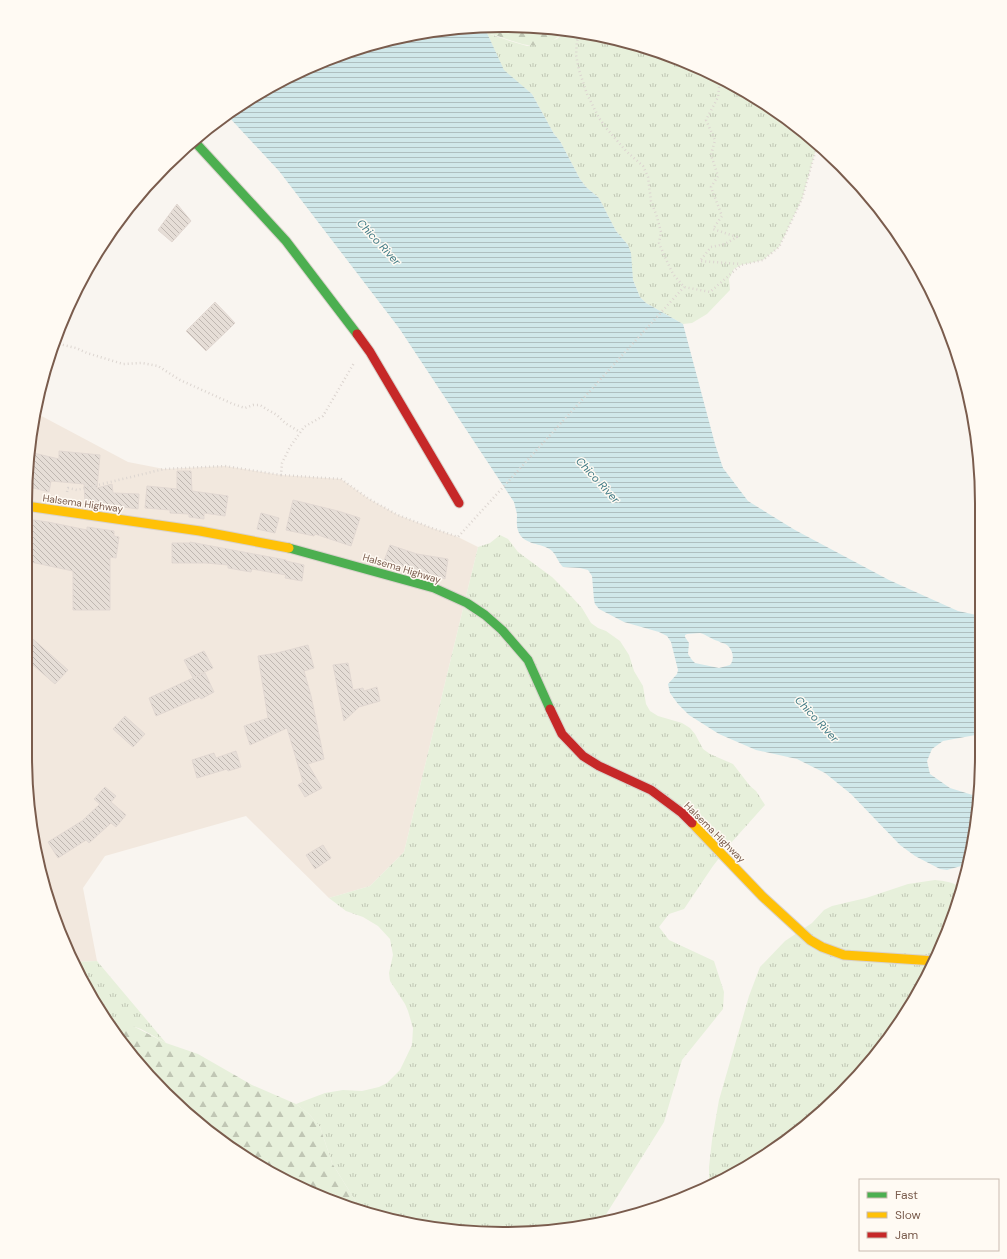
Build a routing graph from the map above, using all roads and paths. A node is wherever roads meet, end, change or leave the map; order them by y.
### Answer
1 (579, 38) edge
2 (719, 85) edge
3 (198, 145) edge
4 (816, 150) edge
5 (740, 264) junction
6 (684, 287) junction
7 (60, 344) edge
8 (355, 361) dead end
9 (300, 432) junction
10 (281, 475) junction
11 (77, 490) dead end
12 (459, 503) dead end
13 (32, 507) edge
14 (928, 961) edge

1 - 6 path
2 - 5 path
3 - 12 main road
4 - 5 path
5 - 6 path
6 - 10 path
7 - 9 path
8 - 9 path
9 - 10 path
10 - 11 path
13 - 14 main road, Halsema Highway

